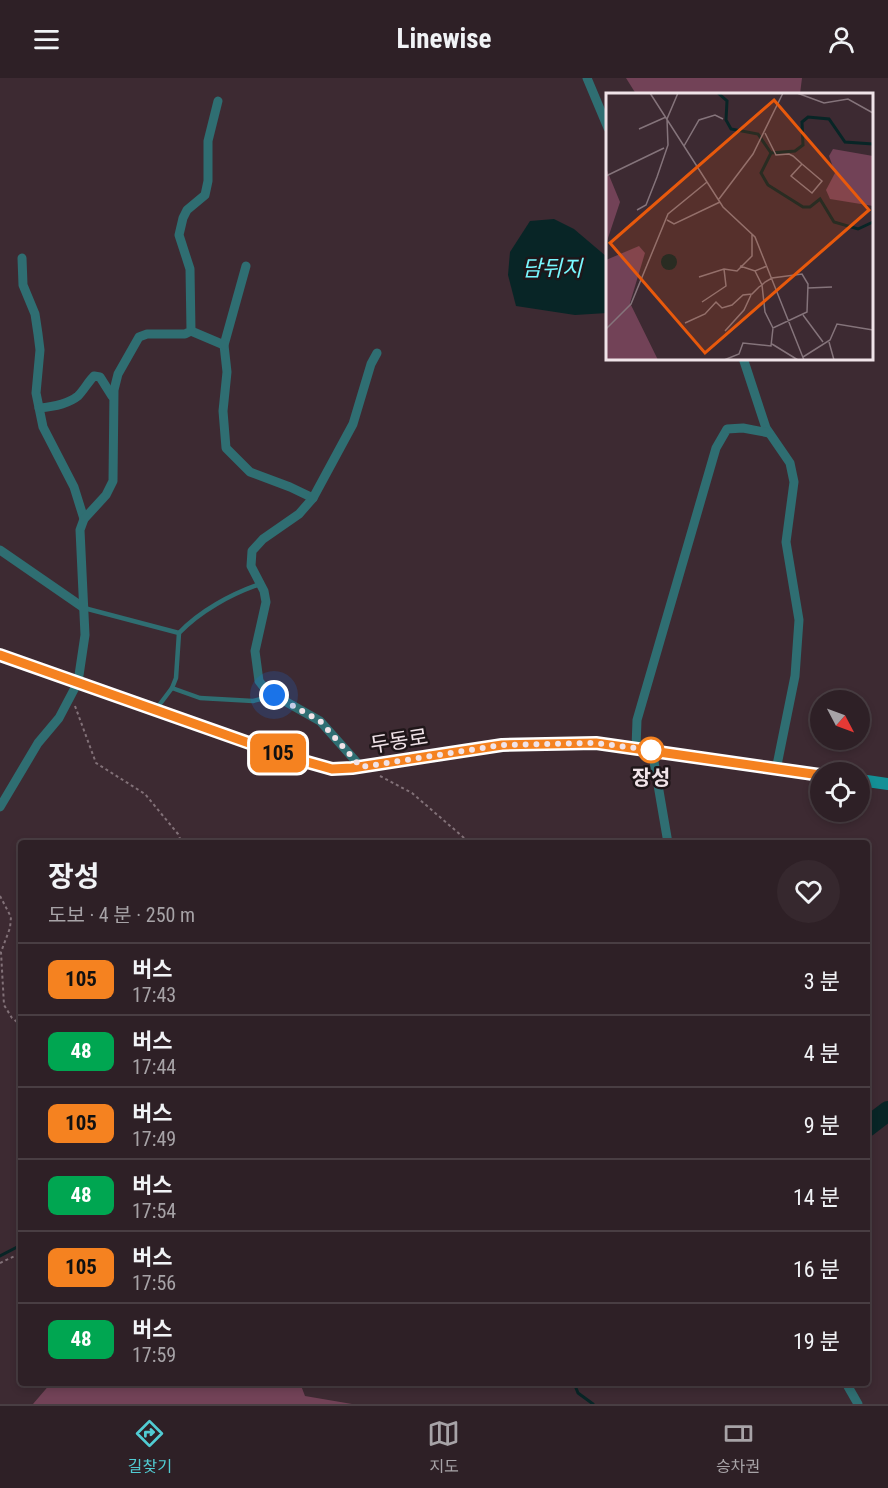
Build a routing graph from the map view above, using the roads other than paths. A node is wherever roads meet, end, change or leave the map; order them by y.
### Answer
1 (587, 78) edge
2 (218, 101) dead end
3 (606, 123) edge
4 (22, 258) dead end
5 (246, 266) dead end
6 (191, 331) junction
7 (224, 345) junction
8 (377, 353) dead end
9 (744, 360) edge
10 (114, 398) junction
11 (39, 408) junction
12 (769, 433) junction
13 (313, 498) junction
14 (84, 519) junction
15 (0, 550) edge
16 (260, 584) junction
17 (84, 608) junction
18 (179, 633) junction
19 (0, 655) edge
20 (78, 682) junction
21 (172, 688) junction
22 (274, 695) junction
23 (155, 710) junction
24 (636, 748) junction
25 (652, 750) junction
26 (361, 767) junction
27 (776, 770) junction
28 (810, 774) edge
29 (870, 781) edge
30 (888, 784) edge
31 (0, 807) edge
32 (667, 840) edge
33 (848, 1386) edge
34 (858, 1404) edge

1 - 3 street
2 - 6 street
4 - 11 street
5 - 7 street
6 - 7 street
6 - 10 street
7 - 13 street
8 - 13 street
9 - 12 street
10 - 11 street
10 - 14 street
11 - 14 street
12 - 24 street
12 - 27 street
13 - 16 street
14 - 17 street
15 - 17 street
16 - 18 lane
16 - 22 street
17 - 18 lane
17 - 20 street
18 - 21 lane
19 - 20 main road, 두동로
20 - 23 main road, 두동로
20 - 31 street
21 - 22 lane
21 - 23 lane
22 - 26 street
23 - 26 main road, 두동로
24 - 25 main road, 두동로
24 - 26 main road, 두동로
25 - 27 main road, 두동로
25 - 32 street
27 - 28 main road, 두동로
29 - 30 main road
33 - 34 street

